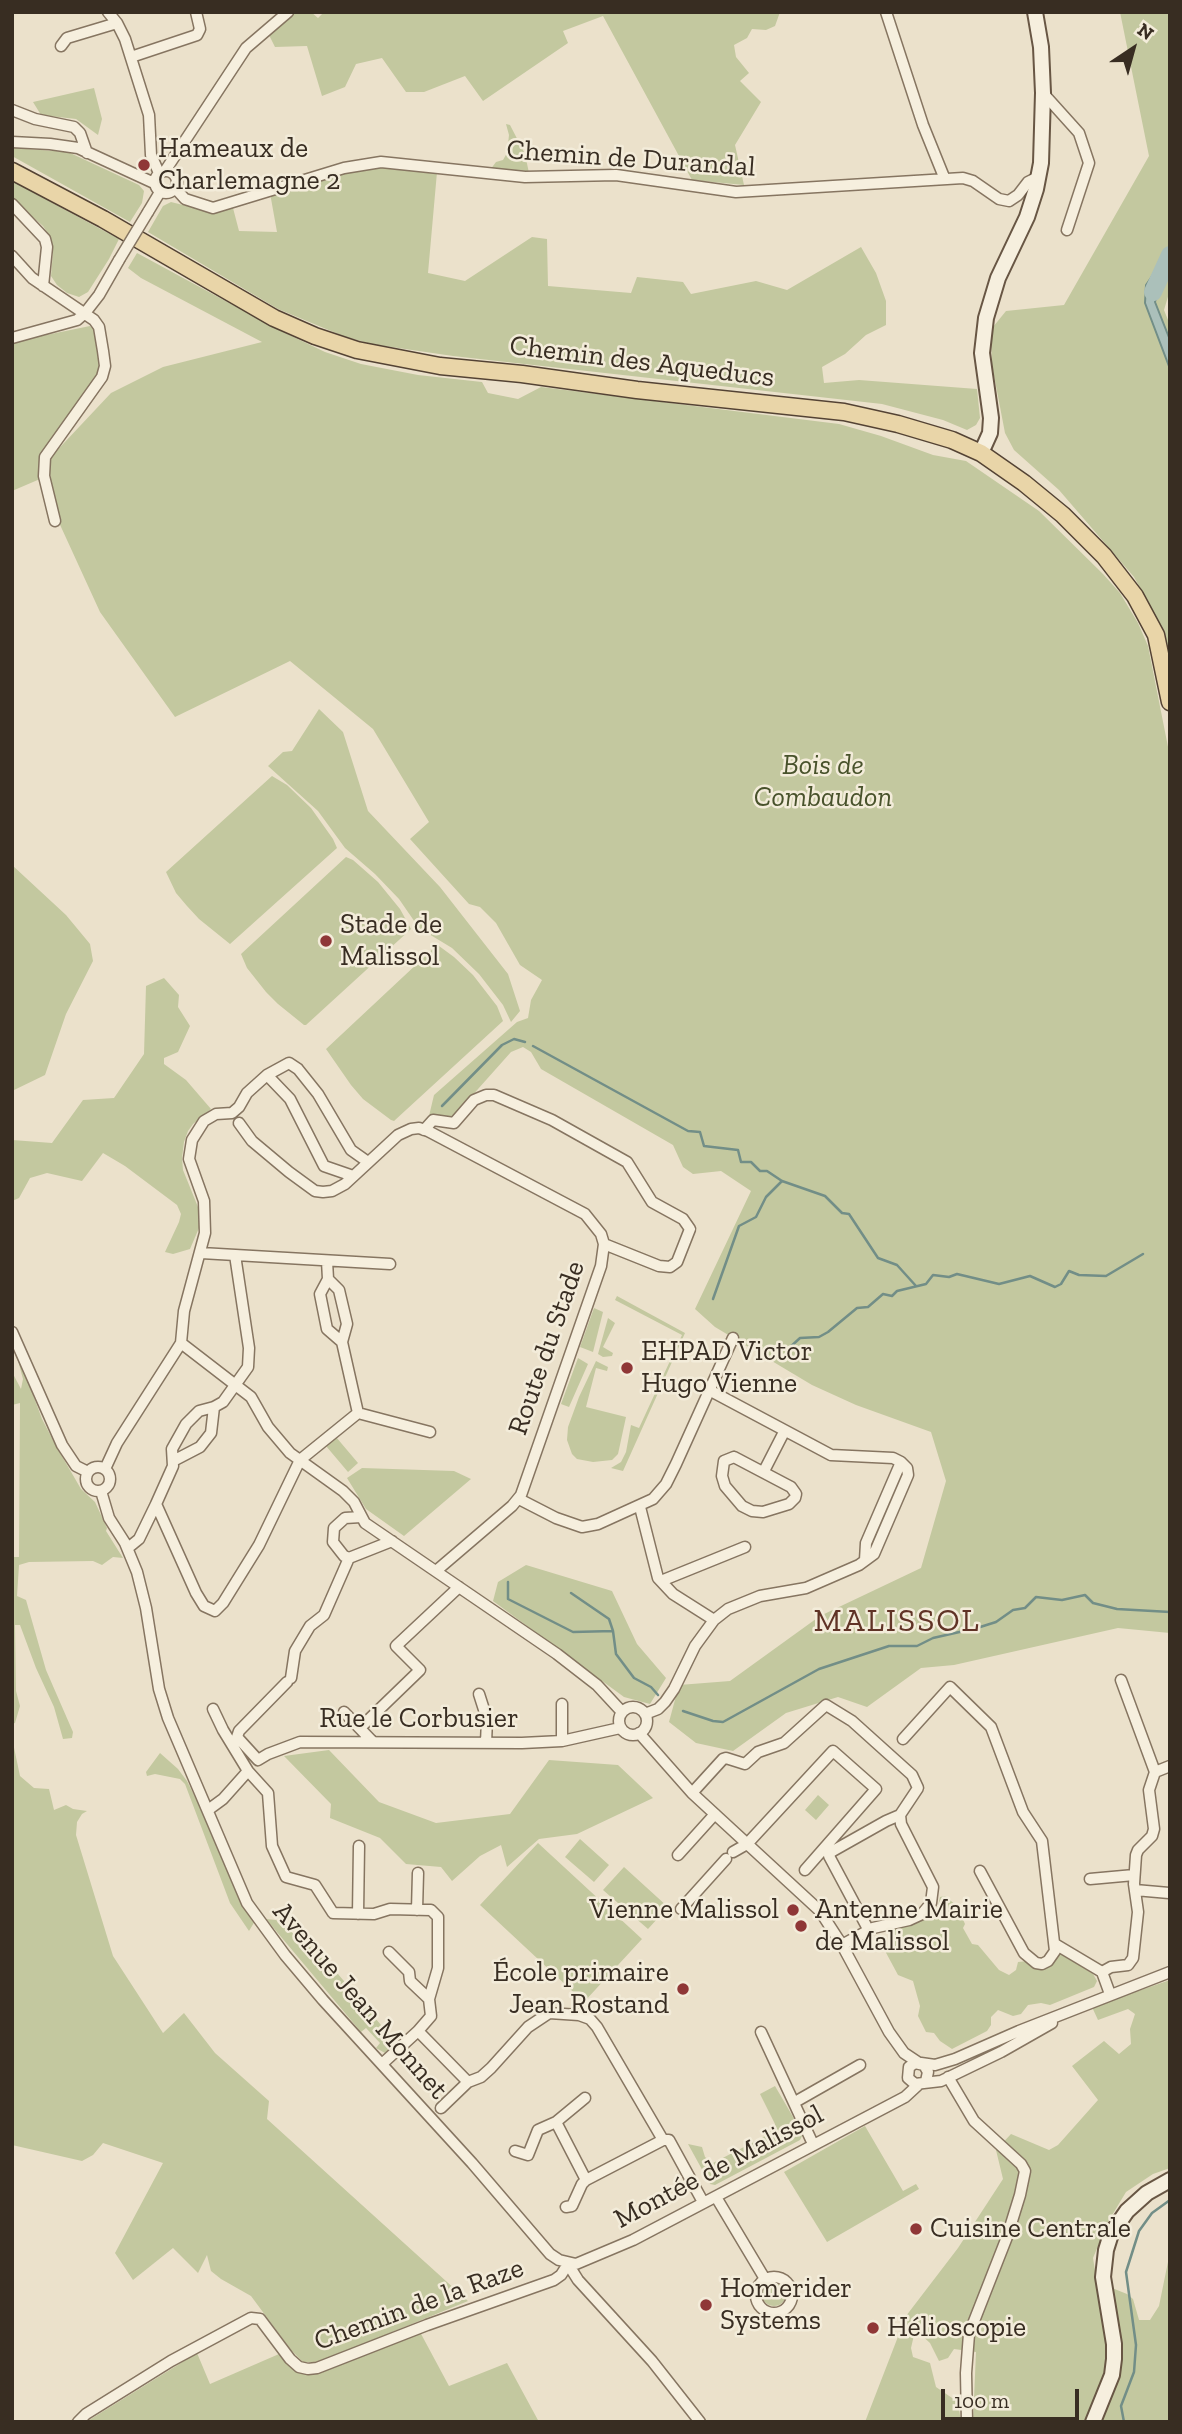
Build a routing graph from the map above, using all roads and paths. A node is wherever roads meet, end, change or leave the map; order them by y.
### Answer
1 (108, 12) edge
2 (196, 12) edge
3 (288, 12) edge
4 (886, 12) edge
5 (1035, 12) edge
6 (117, 23) junction
7 (61, 46) dead end
8 (131, 57) junction
9 (1043, 93) junction
10 (12, 110) edge
11 (12, 142) edge
12 (88, 153) junction
13 (12, 171) edge
14 (1040, 176) junction
15 (944, 177) junction
16 (159, 180) junction
17 (175, 188) junction
18 (12, 204) edge
19 (1067, 230) dead end
20 (12, 256) edge
21 (46, 257) junction
22 (26, 272) junction
23 (43, 286) junction
24 (85, 313) junction
25 (12, 338) edge
26 (981, 453) junction
27 (55, 521) dead end
28 (1170, 702) edge
29 (267, 1075) junction
30 (239, 1123) dead end
31 (424, 1130) junction
32 (368, 1162) junction
33 (353, 1176) junction
34 (604, 1244) junction
35 (201, 1253) junction
36 (235, 1255) junction
37 (327, 1261) junction
38 (390, 1264) dead end
39 (328, 1279) junction
40 (12, 1332) edge
41 (733, 1338) dead end
42 (342, 1342) junction
43 (181, 1343) junction
44 (236, 1385) junction
45 (709, 1390) junction
46 (214, 1407) junction
47 (358, 1413) junction
48 (430, 1432) dead end
49 (784, 1432) junction
50 (174, 1460) junction
51 (300, 1460) junction
52 (105, 1469) junction
53 (764, 1471) junction
54 (88, 1472) junction
55 (101, 1491) junction
56 (519, 1499) junction
57 (156, 1504) junction
58 (640, 1507) junction
59 (361, 1517) junction
60 (392, 1541) junction
61 (745, 1547) dead end
62 (128, 1548) junction
63 (349, 1558) junction
64 (436, 1571) junction
65 (660, 1581) junction
66 (459, 1587) junction
67 (714, 1620) junction
68 (1121, 1680) dead end
69 (479, 1694) dead end
70 (562, 1704) dead end
71 (213, 1709) dead end
72 (344, 1712) dead end
73 (622, 1712) junction
74 (645, 1714) junction
75 (360, 1728) junction
76 (620, 1728) junction
77 (639, 1733) junction
78 (903, 1739) dead end
79 (562, 1741) junction
80 (373, 1742) junction
81 (486, 1743) junction
82 (1170, 1766) edge
83 (248, 1771) junction
84 (1155, 1772) junction
85 (692, 1793) junction
86 (208, 1810) junction
87 (715, 1814) junction
88 (900, 1815) junction
89 (747, 1844) junction
90 (359, 1846) dead end
91 (678, 1855) dead end
92 (805, 1870) dead end
93 (980, 1871) dead end
94 (418, 1874) dead end
95 (1134, 1875) junction
96 (1090, 1879) dead end
97 (1135, 1890) junction
98 (1169, 1893) edge
99 (681, 1909) dead end
100 (417, 1910) junction
101 (358, 1914) junction
102 (869, 1929) junction
103 (1055, 1944) junction
104 (842, 1945) junction
105 (389, 1952) dead end
106 (1102, 1972) junction
107 (1170, 1972) edge
108 (1110, 1994) junction
109 (429, 1999) junction
110 (1071, 2011) junction
111 (418, 2031) junction
112 (761, 2032) dead end
113 (889, 2032) junction
114 (920, 2063) junction
115 (382, 2064) junction
116 (860, 2065) dead end
117 (907, 2076) junction
118 (948, 2077) junction
119 (468, 2082) junction
120 (922, 2083) junction
121 (585, 2098) dead end
122 (795, 2102) junction
123 (888, 2104) junction
124 (441, 2108) dead end
125 (556, 2122) junction
126 (663, 2140) junction
127 (813, 2144) junction
128 (515, 2151) dead end
129 (586, 2180) junction
130 (1170, 2180) edge
131 (716, 2197) junction
132 (703, 2202) junction
133 (566, 2207) dead end
134 (568, 2264) junction
135 (765, 2279) dead end
136 (78, 2422) edge
137 (700, 2422) edge
138 (967, 2422) edge
139 (1093, 2422) edge

1 - 6 street
2 - 8 street
3 - 16 street
4 - 15 street
5 - 9 street
6 - 7 street
6 - 8 street
8 - 16 street
9 - 14 street
9 - 19 street
10 - 12 street
11 - 12 street
12 - 16 street
13 - 26 main road, Chemin des Aqueducs
14 - 15 street, Chemin de Durandal
14 - 26 street
15 - 17 street, Chemin de Durandal
16 - 17 street
16 - 17 street
16 - 24 street, bridge
18 - 21 street
20 - 22 street
21 - 22 street
21 - 23 street
22 - 23 street
23 - 24 street
24 - 25 street
24 - 27 street
26 - 28 main road, Chemin des Aqueducs
29 - 32 street
29 - 33 street
29 - 35 street
30 - 33 street
31 - 32 street
31 - 34 street, Route du Stade
31 - 34 street
32 - 33 street
34 - 56 street, Route du Stade
35 - 36 street
35 - 43 street
36 - 37 street
36 - 44 street
37 - 38 street
37 - 39 street
39 - 42 street
39 - 42 street
40 - 54 street
41 - 45 street
42 - 47 street
43 - 44 street
43 - 52 street
44 - 46 street
44 - 51 street
45 - 49 street
45 - 58 street
46 - 50 street
46 - 50 street
47 - 48 street
47 - 51 street
49 - 53 street
49 - 67 street
50 - 57 street
51 - 57 street
51 - 59 street
52 - 54 street
52 - 55 street
53 - 53 street
54 - 55 street
55 - 62 street, Avenue Jean Monnet
56 - 58 street
56 - 64 street
57 - 62 street
58 - 65 street
59 - 60 street
59 - 63 street
60 - 63 street
60 - 64 street
61 - 65 street
62 - 86 street, Avenue Jean Monnet
63 - 80 street, Rue le Corbusier
64 - 66 street
65 - 67 street
66 - 73 street
66 - 75 street
67 - 74 street
68 - 84 street
69 - 81 street
70 - 79 street
71 - 83 street
72 - 75 street
73 - 74 street
73 - 76 street
74 - 77 street
75 - 80 street
76 - 77 street
76 - 79 street, Rue le Corbusier
77 - 85 street
78 - 103 street
79 - 81 street, Rue le Corbusier
80 - 81 street, Rue le Corbusier
82 - 84 street
83 - 86 street
83 - 101 street
84 - 95 street
85 - 87 street
85 - 88 street
86 - 115 street, Avenue Jean Monnet
87 - 89 street
87 - 91 street
88 - 102 street
88 - 102 street
89 - 92 street
89 - 99 street
89 - 104 street
90 - 101 street
93 - 103 street
94 - 100 street
95 - 96 street
95 - 97 street
97 - 98 street
97 - 106 street
100 - 101 street
100 - 109 street
102 - 104 street
103 - 106 street
104 - 113 street
105 - 109 street
106 - 108 street
107 - 108 street, Montée de Malissol
108 - 110 street, Montée de Malissol
109 - 111 street
110 - 114 street, Montée de Malissol
110 - 118 street, Montée de Malissol
111 - 115 street
111 - 119 street
112 - 122 street
113 - 114 street
113 - 117 street
114 - 117 street, Montée de Malissol
114 - 120 street
115 - 134 street, Avenue Jean Monnet
116 - 122 street
117 - 120 street
117 - 123 street, Montée de Malissol
118 - 120 street, Montée de Malissol
118 - 138 street
119 - 124 street
119 - 126 street
120 - 123 street, Montée de Malissol
121 - 125 street
122 - 127 street
123 - 127 street, Montée de Malissol
125 - 128 street
125 - 129 street
126 - 129 street
126 - 132 street
127 - 131 street, Montée de Malissol
129 - 133 street
130 - 139 street
131 - 132 street, Montée de Malissol
131 - 135 street
132 - 134 street, Montée de Malissol
134 - 136 street, Chemin de la Raze
134 - 137 street, Avenue Jean Monnet

